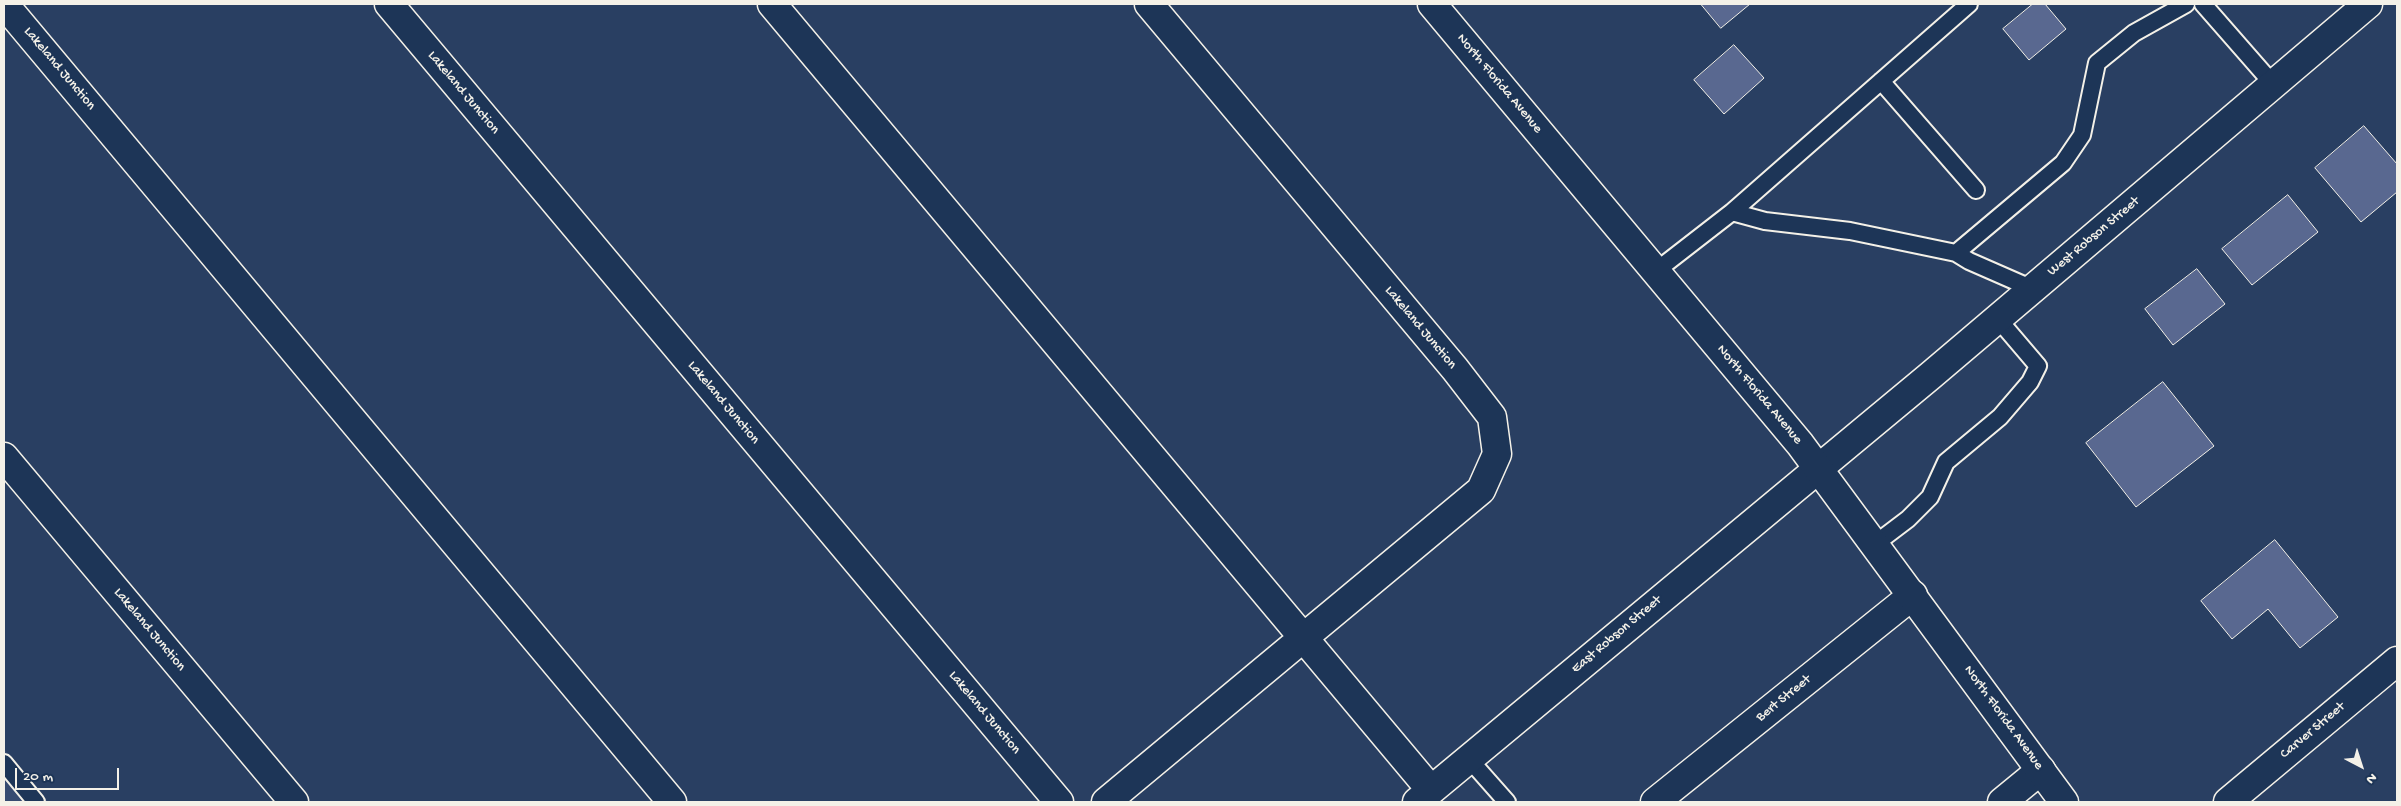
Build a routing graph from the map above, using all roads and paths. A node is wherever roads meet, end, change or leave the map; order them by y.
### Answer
1 (4, 4) edge
2 (389, 4) edge
3 (772, 4) edge
4 (1149, 4) edge
5 (1432, 4) edge
6 (1969, 4) edge
7 (2186, 4) edge
8 (2203, 4) edge
9 (2368, 4) edge
10 (1881, 81) junction
11 (2273, 84) junction
12 (1976, 190) dead end
13 (1732, 212) junction
14 (1956, 253) junction
15 (1656, 271) junction
16 (2033, 288) junction
17 (1998, 319) junction
18 (4, 457) edge
19 (1818, 468) junction
20 (1875, 544) junction
21 (1913, 595) junction
22 (1302, 638) junction
23 (2397, 661) edge
24 (1469, 759) junction
25 (4, 763) edge
26 (2040, 770) junction
27 (1424, 796) edge
28 (36, 802) edge
29 (294, 802) edge
30 (672, 802) edge
31 (1059, 802) edge
32 (1106, 802) edge
33 (1507, 802) edge
34 (1655, 802) edge
35 (2002, 802) edge
36 (2064, 802) edge
37 (2228, 802) edge

1 - 30 street, Lakeland Junction
2 - 31 street, Lakeland Junction
3 - 22 street
4 - 22 street, Lakeland Junction
5 - 15 street, North Florida Avenue
6 - 10 lane
7 - 14 lane
8 - 11 lane
9 - 11 street, West Robson Street
10 - 12 lane
10 - 13 lane
11 - 16 street, West Robson Street
13 - 14 lane
13 - 15 lane
14 - 16 lane
15 - 19 street, North Florida Avenue
16 - 17 street, West Robson Street
17 - 19 street, West Robson Street
17 - 20 lane
18 - 29 street, Lakeland Junction
19 - 20 street, North Florida Avenue
19 - 24 street, East Robson Street
20 - 21 street, North Florida Avenue
21 - 26 street, North Florida Avenue
21 - 34 street, Bert Street
22 - 27 street
22 - 32 street, Lakeland Junction
23 - 37 street, Carver Street
24 - 27 street, East Robson Street
24 - 33 lane
25 - 28 lane
26 - 35 street
26 - 36 street, North Florida Avenue

